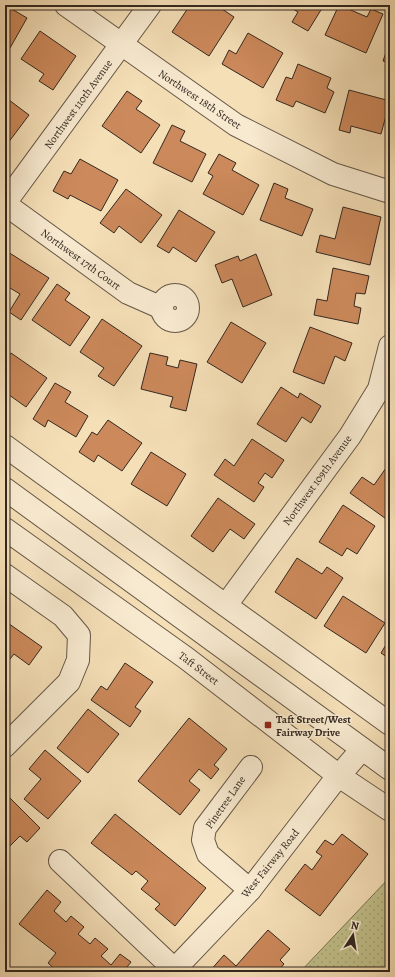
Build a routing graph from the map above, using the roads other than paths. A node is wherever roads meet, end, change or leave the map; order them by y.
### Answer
1 (66, 5) edge
2 (150, 5) edge
3 (122, 45) junction
4 (390, 192) edge
5 (5, 204) edge
6 (162, 308) dead end
7 (390, 346) edge
8 (5, 446) edge
9 (5, 489) edge
10 (5, 529) edge
11 (5, 575) edge
12 (226, 605) junction
13 (390, 724) edge
14 (5, 746) edge
15 (362, 749) junction
16 (250, 766) dead end
17 (390, 769) edge
18 (339, 776) junction
19 (390, 810) edge
20 (60, 861) dead end
21 (250, 890) junction
22 (173, 971) edge

1 - 3 street, Northwest 18th Street
2 - 3 street, Northwest 110th Avenue
3 - 4 street, Northwest 18th Street
3 - 5 street, Northwest 110th Avenue
5 - 6 street, Northwest 17th Court
7 - 12 street, Northwest 109th Avenue
8 - 12 street
9 - 15 street
10 - 18 street, Taft Street
11 - 14 street
12 - 13 street
15 - 17 street
15 - 18 street, West Fairway Road
16 - 21 street, Pinetree Lane
18 - 19 street, Taft Street
18 - 21 street, West Fairway Road
20 - 22 street
21 - 22 street, West Fairway Road

